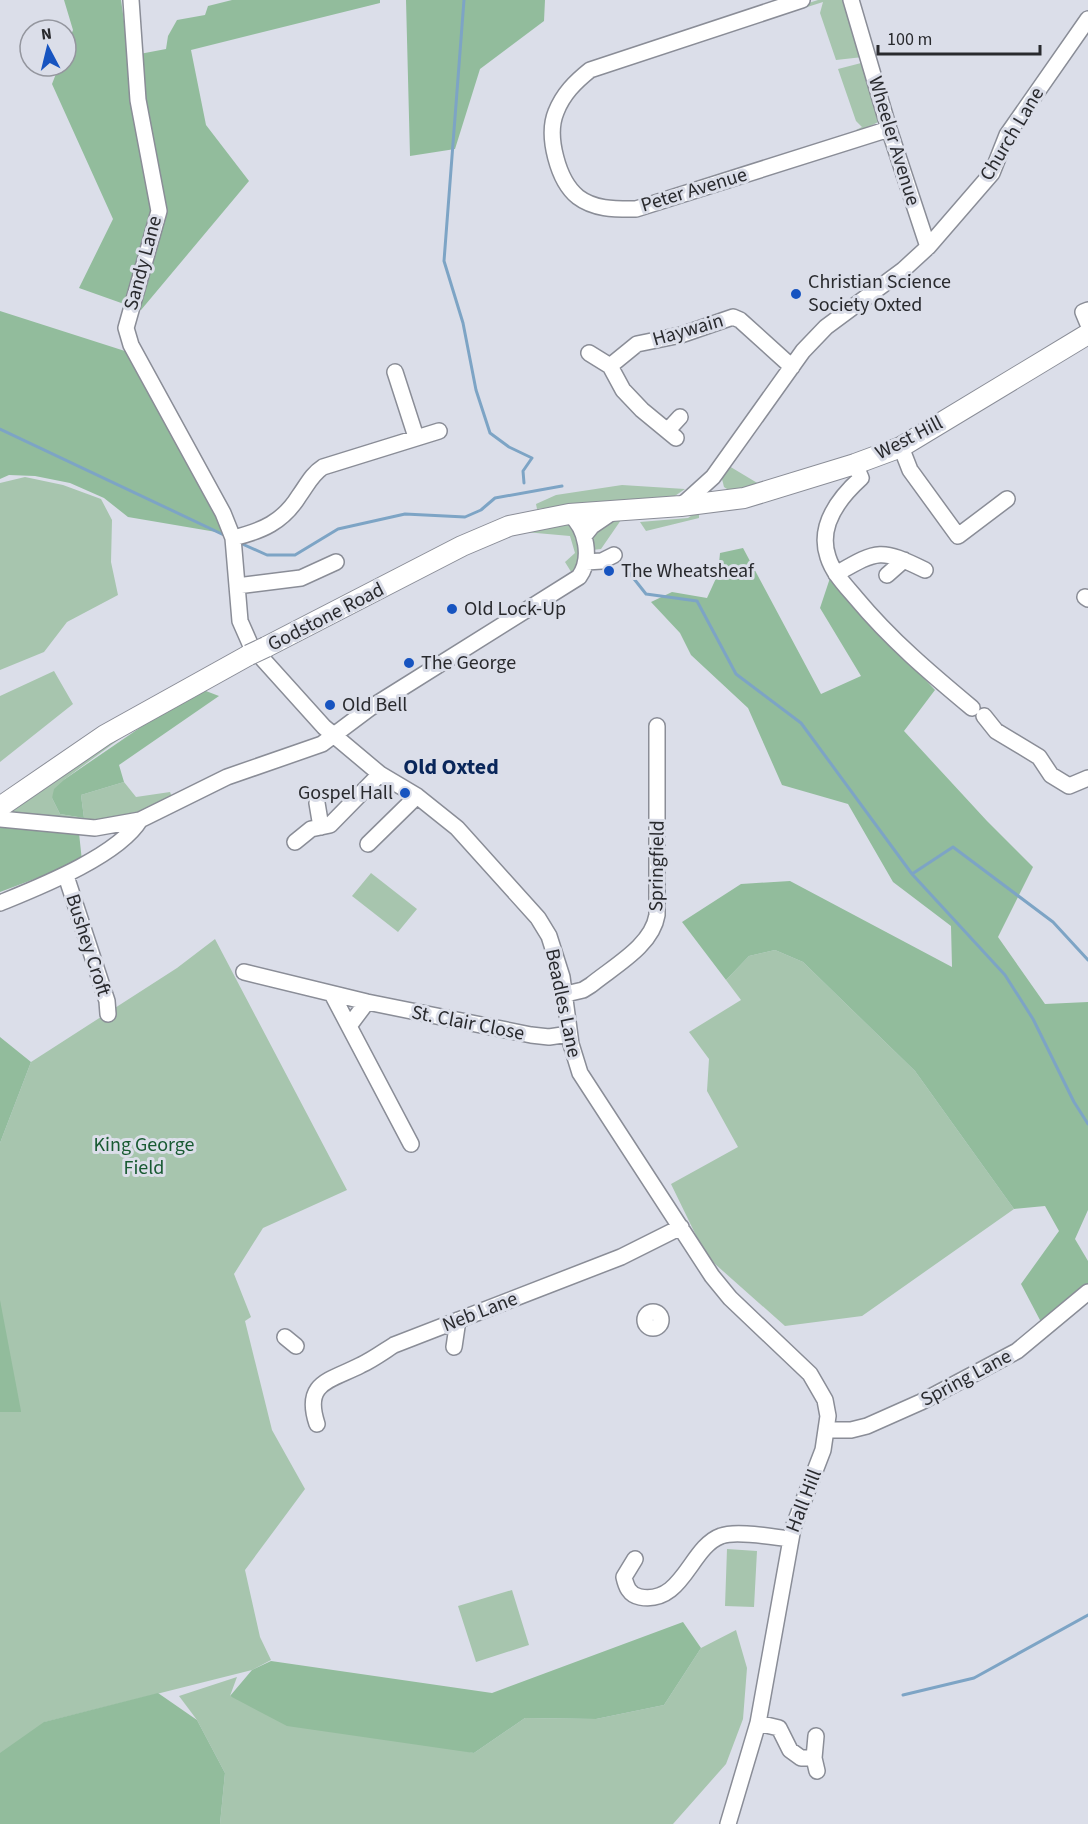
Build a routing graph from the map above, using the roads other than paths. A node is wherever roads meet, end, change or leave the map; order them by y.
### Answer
1 (131, 0) edge
2 (802, 0) edge
3 (851, 0) edge
4 (1088, 19) edge
5 (889, 129) junction
6 (928, 247) junction
7 (1088, 310) edge
8 (1088, 324) edge
9 (1088, 334) edge
10 (589, 353) dead end
11 (610, 366) junction
12 (792, 367) junction
13 (395, 372) dead end
14 (680, 417) dead end
15 (439, 431) dead end
16 (416, 437) junction
17 (901, 447) junction
18 (855, 464) junction
19 (711, 479) junction
20 (1007, 499) dead end
21 (713, 502) junction
22 (976, 502) dead end
23 (681, 506) junction
24 (617, 510) junction
25 (569, 514) junction
26 (985, 516) junction
27 (584, 536) junction
28 (233, 543) junction
29 (614, 555) dead end
30 (904, 560) junction
31 (586, 562) junction
32 (336, 564) dead end
33 (925, 570) dead end
34 (836, 574) junction
35 (887, 575) dead end
36 (237, 586) junction
37 (657, 726) dead end
38 (334, 736) junction
39 (380, 774) junction
40 (1088, 778) edge
41 (417, 796) junction
42 (316, 803) dead end
43 (0, 807) edge
44 (0, 819) edge
45 (140, 820) junction
46 (321, 827) junction
47 (95, 828) junction
48 (295, 842) dead end
49 (368, 844) dead end
50 (93, 858) junction
51 (66, 876) junction
52 (0, 903) edge
53 (244, 972) dead end
54 (332, 994) junction
55 (566, 994) junction
56 (367, 1002) junction
57 (108, 1014) dead end
58 (350, 1026) junction
59 (569, 1034) junction
60 (411, 1144) dead end
61 (681, 1227) junction
62 (1088, 1292) edge
63 (458, 1320) junction
64 (454, 1347) dead end
65 (317, 1424) dead end
66 (828, 1430) junction
67 (790, 1539) junction
68 (635, 1559) dead end
69 (758, 1722) junction
70 (816, 1736) dead end
71 (728, 1824) edge

1 - 28 street, Sandy Lane
2 - 5 street, Peter Avenue
3 - 5 street, Wheeler Avenue
4 - 6 street, Church Lane
5 - 6 street, Wheeler Avenue
6 - 12 street, Church Lane
7 - 8 street
9 - 17 main road, West Hill
10 - 11 street
11 - 12 street, Haywain
11 - 14 street
12 - 19 street, Church Lane
13 - 16 street
15 - 16 street
16 - 28 street
17 - 18 main road, West Hill
17 - 26 street
18 - 21 main road, West Hill
18 - 34 street
19 - 21 street
19 - 23 street, Church Lane
20 - 26 street
21 - 23 main road, West Hill
22 - 26 street
23 - 24 main road, Godstone Road
24 - 25 main road, Godstone Road
24 - 27 street
25 - 27 street
25 - 43 main road, Godstone Road
27 - 31 street
28 - 36 street, Sandy Lane
29 - 31 street
30 - 33 street
30 - 34 street
30 - 35 street
31 - 38 street
32 - 36 street
34 - 40 street
36 - 38 street, Beadles Lane
37 - 55 street, Springfield
38 - 39 street, Beadles Lane
38 - 45 street
39 - 41 street, Beadles Lane
39 - 46 street
41 - 49 street
41 - 55 street, Beadles Lane
42 - 46 street
44 - 47 street
45 - 47 street
45 - 50 street
46 - 48 street
47 - 50 street
50 - 51 street
51 - 52 street
51 - 57 street, Bushey Croft
53 - 54 street, St. Clair Close
54 - 56 street, St. Clair Close
54 - 58 street
55 - 59 street, Beadles Lane
56 - 58 street
56 - 59 street, St. Clair Close
58 - 60 street
59 - 61 street, Beadles Lane
61 - 63 street, Neb Lane
61 - 66 street, Hall Hill
62 - 66 street, Spring Lane
63 - 64 street
63 - 65 street, Neb Lane
66 - 67 street, Hall Hill
67 - 68 street
67 - 69 street, Hall Hill
69 - 70 street
69 - 71 street, Hall Hill

